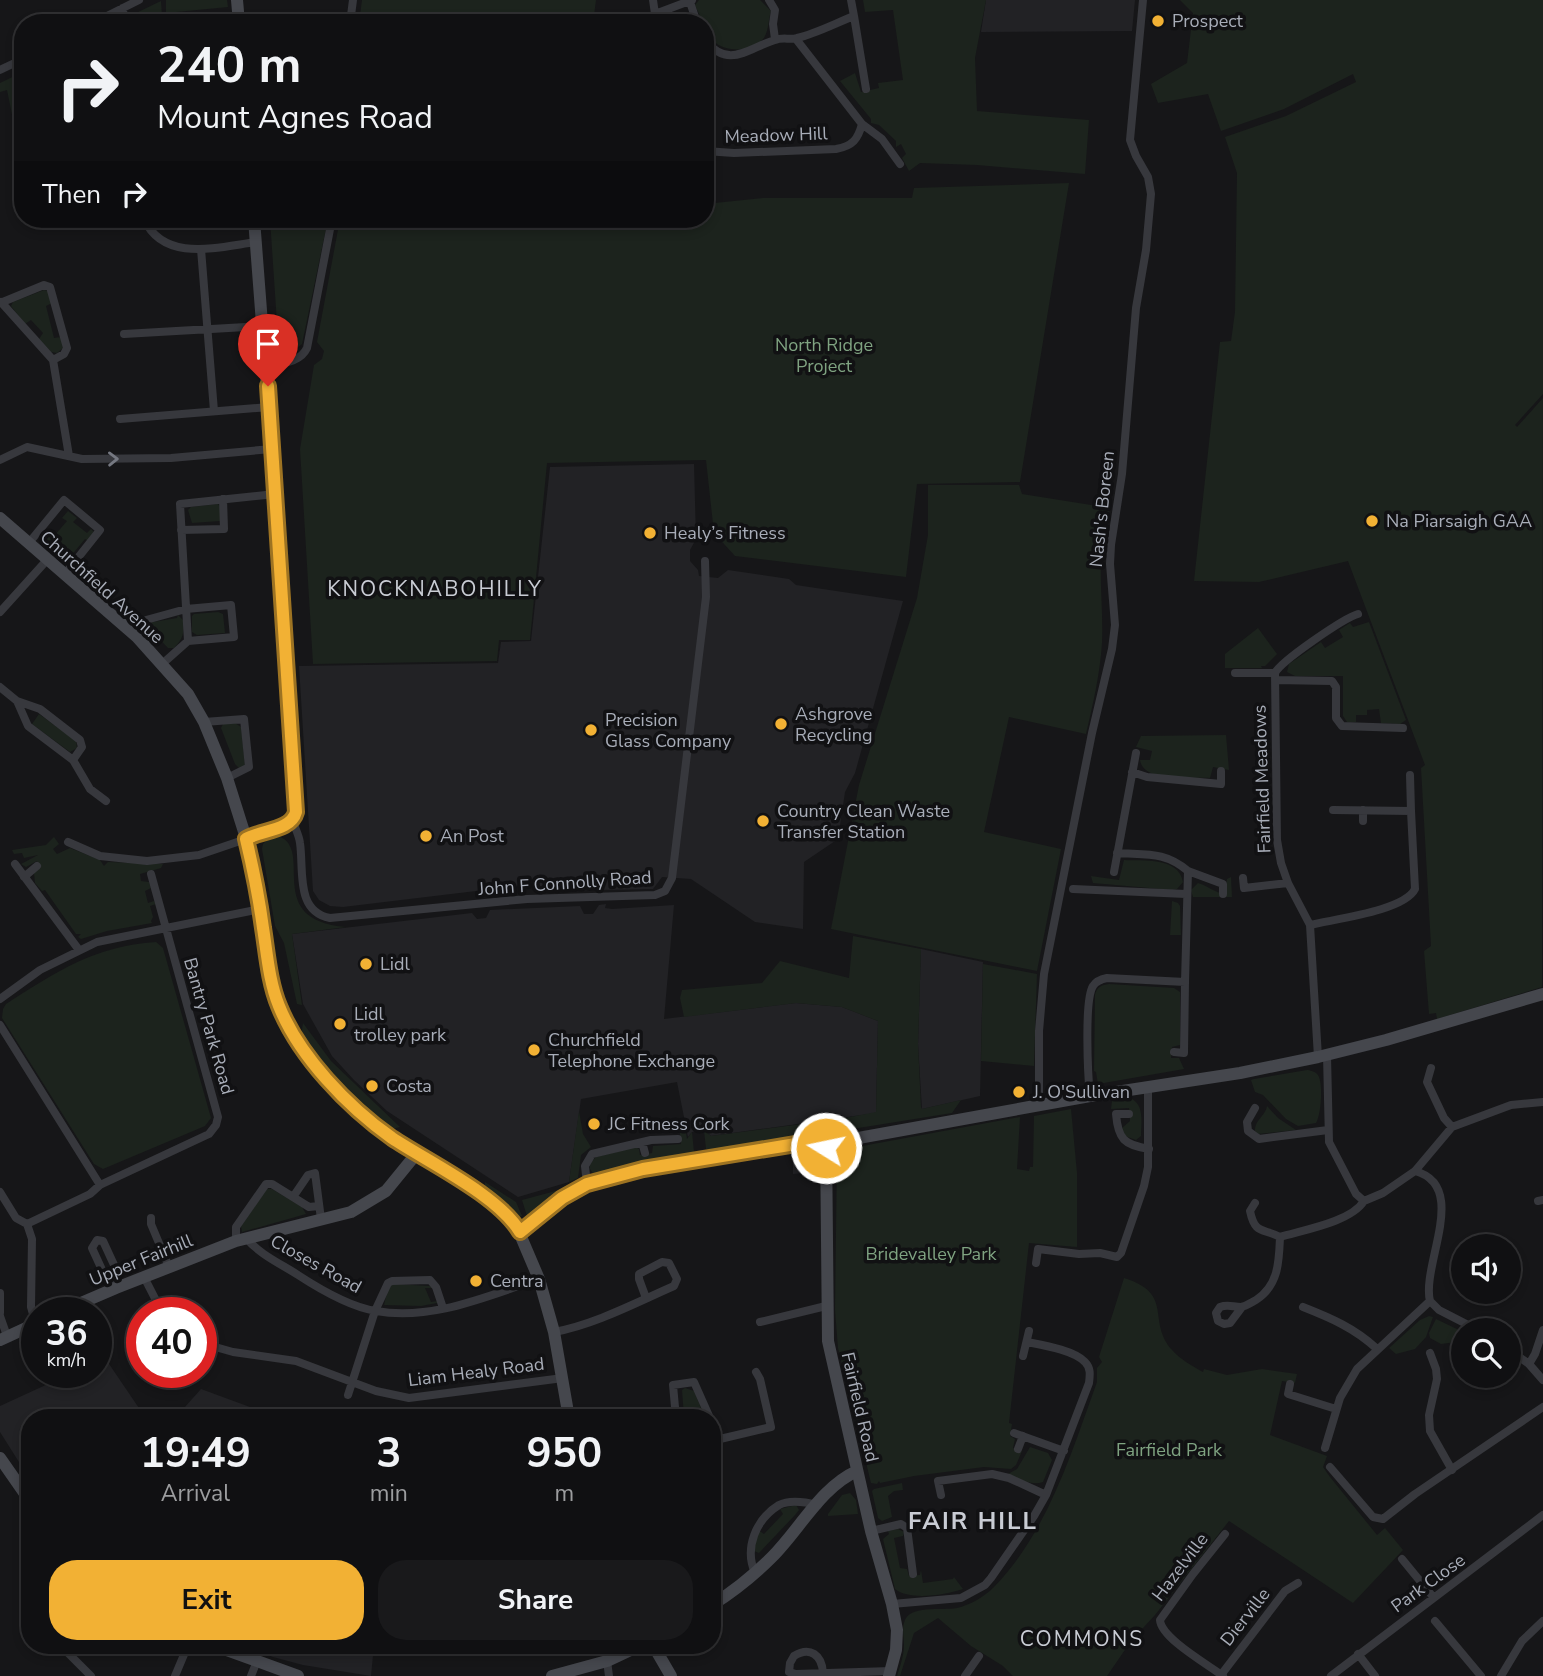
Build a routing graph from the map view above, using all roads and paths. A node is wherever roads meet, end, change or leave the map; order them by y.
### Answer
1 (139, 0) edge
2 (653, 0) edge
3 (769, 0) edge
4 (851, 0) edge
5 (1143, 0) edge
6 (691, 1) edge
7 (123, 8) junction
8 (111, 14) edge
9 (123, 14) edge
10 (655, 14) joint
11 (853, 16) junction
12 (775, 39) junction
13 (796, 39) junction
14 (714, 48) edge
15 (866, 89) dead end
16 (862, 124) junction
17 (714, 152) edge
18 (900, 164) dead end
19 (148, 228) edge
20 (255, 228) edge
21 (330, 228) edge
22 (256, 242) junction
23 (201, 249) junction
24 (0, 303) edge
25 (246, 327) dead end
26 (207, 328) junction
27 (124, 334) dead end
28 (53, 360) junction
29 (266, 366) junction
30 (269, 407) junction
31 (214, 411) junction
32 (120, 419) dead end
33 (272, 449) junction
34 (69, 456) junction
35 (0, 460) edge
36 (275, 494) junction
37 (223, 499) junction
38 (0, 519) edge
39 (181, 530) junction
40 (28, 544) junction
41 (47, 560) junction
42 (705, 561) dead end
43 (65, 574) junction
44 (186, 609) junction
45 (0, 612) edge
46 (1358, 614) dead end
47 (134, 634) junction
48 (188, 641) junction
49 (161, 665) junction
50 (1235, 673) dead end
51 (1275, 676) junction
52 (0, 687) edge
53 (17, 701) junction
54 (204, 723) junction
55 (1403, 728) dead end
56 (1136, 753) dead end
57 (73, 760) junction
58 (1221, 771) dead end
59 (1132, 772) junction
60 (1410, 775) dead end
61 (227, 778) junction
62 (106, 800) dead end
63 (1333, 810) dead end
64 (1363, 810) junction
65 (1411, 811) junction
66 (1363, 821) dead end
67 (293, 822) junction
68 (245, 837) junction
69 (68, 842) dead end
70 (1117, 853) junction
71 (15, 864) dead end
72 (37, 866) dead end
73 (1188, 871) junction
74 (1114, 872) dead end
75 (151, 874) dead end
76 (24, 877) junction
77 (1243, 878) dead end
78 (1288, 883) junction
79 (1073, 889) dead end
80 (1186, 894) junction
81 (1223, 894) dead end
82 (261, 909) junction
83 (1310, 925) junction
84 (165, 930) junction
85 (79, 950) junction
86 (1185, 982) junction
87 (1543, 994) edge
88 (0, 999) edge
89 (0, 1025) edge
90 (1174, 1052) dead end
91 (1323, 1056) junction
92 (1432, 1068) dead end
93 (1147, 1087) junction
94 (1090, 1096) junction
95 (1543, 1102) edge
96 (1039, 1105) junction
97 (1255, 1108) dead end
98 (1129, 1114) dead end
99 (1452, 1127) junction
100 (1328, 1130) junction
101 (678, 1139) dead end
102 (826, 1140) junction
103 (642, 1142) junction
104 (1149, 1149) junction
105 (416, 1153) junction
106 (645, 1153) dead end
107 (1415, 1171) junction
108 (587, 1184) junction
109 (100, 1185) junction
110 (0, 1192) edge
111 (293, 1197) junction
112 (1364, 1201) junction
113 (1255, 1203) dead end
114 (320, 1213) junction
115 (151, 1217) dead end
116 (27, 1224) junction
117 (520, 1232) junction
118 (1280, 1237) junction
119 (241, 1240) junction
120 (1036, 1263) dead end
121 (169, 1267) junction
122 (144, 1277) junction
123 (539, 1279) junction
124 (0, 1293) edge
125 (31, 1297) edge
126 (86, 1297) edge
127 (154, 1297) edge
128 (646, 1298) junction
129 (1430, 1301) junction
130 (826, 1306) junction
131 (1242, 1307) dead end
132 (1303, 1307) dead end
133 (443, 1308) junction
134 (375, 1311) junction
135 (0, 1315) edge
136 (1455, 1318) edge
137 (760, 1322) dead end
138 (21, 1330) edge
139 (1543, 1330) edge
140 (1029, 1331) dead end
141 (554, 1332) junction
142 (4, 1338) edge
143 (1027, 1342) junction
144 (217, 1348) edge
145 (1377, 1348) junction
146 (1430, 1353) dead end
147 (1023, 1356) dead end
148 (1521, 1358) edge
149 (1529, 1364) junction
150 (756, 1372) dead end
151 (562, 1378) junction
152 (1543, 1380) edge
153 (353, 1383) junction
154 (1290, 1384) dead end
155 (348, 1395) dead end
156 (1543, 1407) edge
157 (567, 1409) edge
158 (675, 1409) edge
159 (706, 1409) edge
160 (1336, 1409) junction
161 (1014, 1433) dead end
162 (1023, 1436) junction
163 (721, 1439) edge
164 (1325, 1448) dead end
165 (1018, 1449) dead end
166 (1064, 1451) junction
167 (0, 1458) edge
168 (1331, 1467) dead end
169 (1452, 1470) junction
170 (857, 1471) junction
171 (21, 1488) edge
172 (941, 1495) dead end
173 (1046, 1495) junction
174 (818, 1504) junction
175 (1543, 1515) edge
176 (871, 1531) junction
177 (1225, 1534) dead end
178 (1402, 1559) dead end
179 (755, 1573) junction
180 (914, 1574) dead end
181 (1298, 1583) dead end
182 (1434, 1598) junction
183 (721, 1599) edge
184 (892, 1604) junction
185 (1435, 1621) dead end
186 (1543, 1621) edge
187 (69, 1654) edge
188 (184, 1654) edge
189 (238, 1654) edge
190 (622, 1654) edge
191 (658, 1654) edge
192 (1358, 1654) junction
193 (979, 1656) dead end
194 (257, 1661) junction
195 (607, 1661) junction
196 (823, 1673) dead end
197 (890, 1674) edge
198 (1222, 1675) edge
199 (91, 1676) edge
200 (175, 1676) edge
201 (251, 1676) edge
202 (298, 1676) edge
203 (552, 1676) edge
204 (609, 1676) edge
205 (671, 1676) edge
206 (965, 1676) edge
207 (1331, 1676) edge
208 (1375, 1676) edge
209 (1481, 1676) edge
210 (1501, 1676) edge

1 - 7 street
2 - 10 street
3 - 12 street
4 - 11 street
5 - 96 street, Nash's Boreen
6 - 10 street
7 - 8 street
7 - 9 street
11 - 13 street
11 - 15 street
12 - 13 street
12 - 14 street
13 - 16 street
16 - 17 street, Meadow Hill
16 - 18 street
19 - 23 street
20 - 22 street
21 - 29 street
22 - 23 street
22 - 29 street
23 - 26 street
24 - 28 street
24 - 28 street
25 - 26 street
26 - 27 street
26 - 31 street
28 - 34 street
29 - 30 street
30 - 31 street
30 - 33 street
31 - 32 street
34 -> 33 street
33 - 36 street
34 - 35 street
36 - 37 street
36 - 67 street
37 - 39 street
37 - 39 street
38 - 40 street, Churchfield Avenue
39 - 44 street
40 - 41 street, Churchfield Avenue
40 - 43 street
41 - 43 street, Churchfield Avenue
41 - 45 street
42 - 67 street, John F Connolly Road
43 - 47 street, Churchfield Avenue
44 - 47 street
44 - 48 street
44 - 48 street
46 - 51 street
47 - 49 street, Churchfield Avenue
48 - 49 street
49 - 54 street, Churchfield Avenue
50 - 51 street
51 - 55 street
51 - 78 street, Fairfield Meadows
52 - 53 street
53 - 57 street
53 - 57 street
54 - 61 street, Churchfield Avenue
54 - 61 street
56 - 59 street
57 - 62 street
58 - 59 street
59 - 70 street
60 - 65 street
61 - 68 street, Churchfield Avenue
63 - 64 street
64 - 65 street
64 - 66 street
65 - 83 street
67 - 68 street
68 - 69 street
68 - 82 street, Churchfield Avenue
70 - 73 street
70 - 74 street
71 - 76 street
72 - 76 street
73 - 80 street
73 - 81 street
75 - 84 street
76 - 85 street
77 - 78 street
78 - 83 street, Fairfield Meadows
79 - 80 street
80 - 86 street
82 - 84 street
82 - 105 street, Churchfield Avenue
83 - 91 street, Fairfield Meadows
84 - 85 street
84 - 109 street, Bantry Park Road
85 - 88 street
86 - 90 street
86 - 94 street
87 - 91 street
89 - 109 street
91 - 93 street
91 - 100 street, Fairfield Meadows
92 - 99 street
93 - 94 street
93 - 104 street
94 - 96 street
95 - 99 street
96 - 102 street
97 - 100 street
98 - 104 street
99 - 107 street
100 - 112 street, Fairfield Meadows
101 - 103 street
102 - 108 street
102 - 130 street, Fairfield Road
103 - 106 street
103 - 108 street
104 - 120 street
105 - 114 street, Upper Fairhill
105 - 117 street, Churchfield Avenue
107 - 112 street
107 - 129 street
108 - 117 street
109 - 116 street, Bantry Park Road
110 - 116 street
111 - 114 street
111 - 114 street
111 - 119 street
112 - 118 street
113 - 118 street
114 - 119 street, Upper Fairhill
115 - 121 street
116 - 125 street
117 - 123 street
118 - 131 street
119 - 121 street, Upper Fairhill
119 - 134 street, Closes Road
121 - 122 street, Upper Fairhill
122 - 126 street, Upper Fairhill
122 - 127 street
123 - 133 street, Closes Road
123 - 141 street
124 - 135 street
128 - 128 street
128 - 141 street
129 - 136 street
129 - 145 street
130 - 137 street
130 - 170 street, Fairfield Road
132 - 145 street
133 - 134 street, Closes Road
133 - 134 street, Closes Road
134 - 153 street, Closes Road
135 - 142 street
138 - 142 street
139 - 149 street
140 - 143 street
141 - 151 street
143 - 147 street
143 - 166 street
144 - 153 street, Liam Healy Road
145 - 160 street
146 - 169 street
148 - 149 street
149 - 152 street
150 - 163 street
151 - 153 street, Liam Healy Road
151 - 157 street
153 - 155 street
154 - 160 street
156 - 169 street
158 - 159 street
160 - 164 street
161 - 162 street
162 - 165 street
162 - 166 street
166 - 173 street
167 - 171 street
168 - 169 street
170 - 174 street
170 - 176 street, Fairfield Road
172 - 173 street
173 - 184 street
174 - 179 street
174 - 179 street
175 - 182 street, Park Close
176 - 180 street
176 - 184 street, Fairfield Road
177 - 198 street, Hazelville
178 - 182 street
179 - 183 street
181 - 198 street, Dierville
182 - 192 street, Park Close
184 - 197 street, Fairfield Road
185 - 209 street
186 - 210 street
187 - 199 street
188 - 200 street
189 - 194 street
190 - 195 street
191 - 205 street
192 - 207 street, Park Close
192 - 208 street
193 - 206 street
194 - 201 street
194 - 202 street
195 - 203 street
195 - 204 street
196 - 197 street

